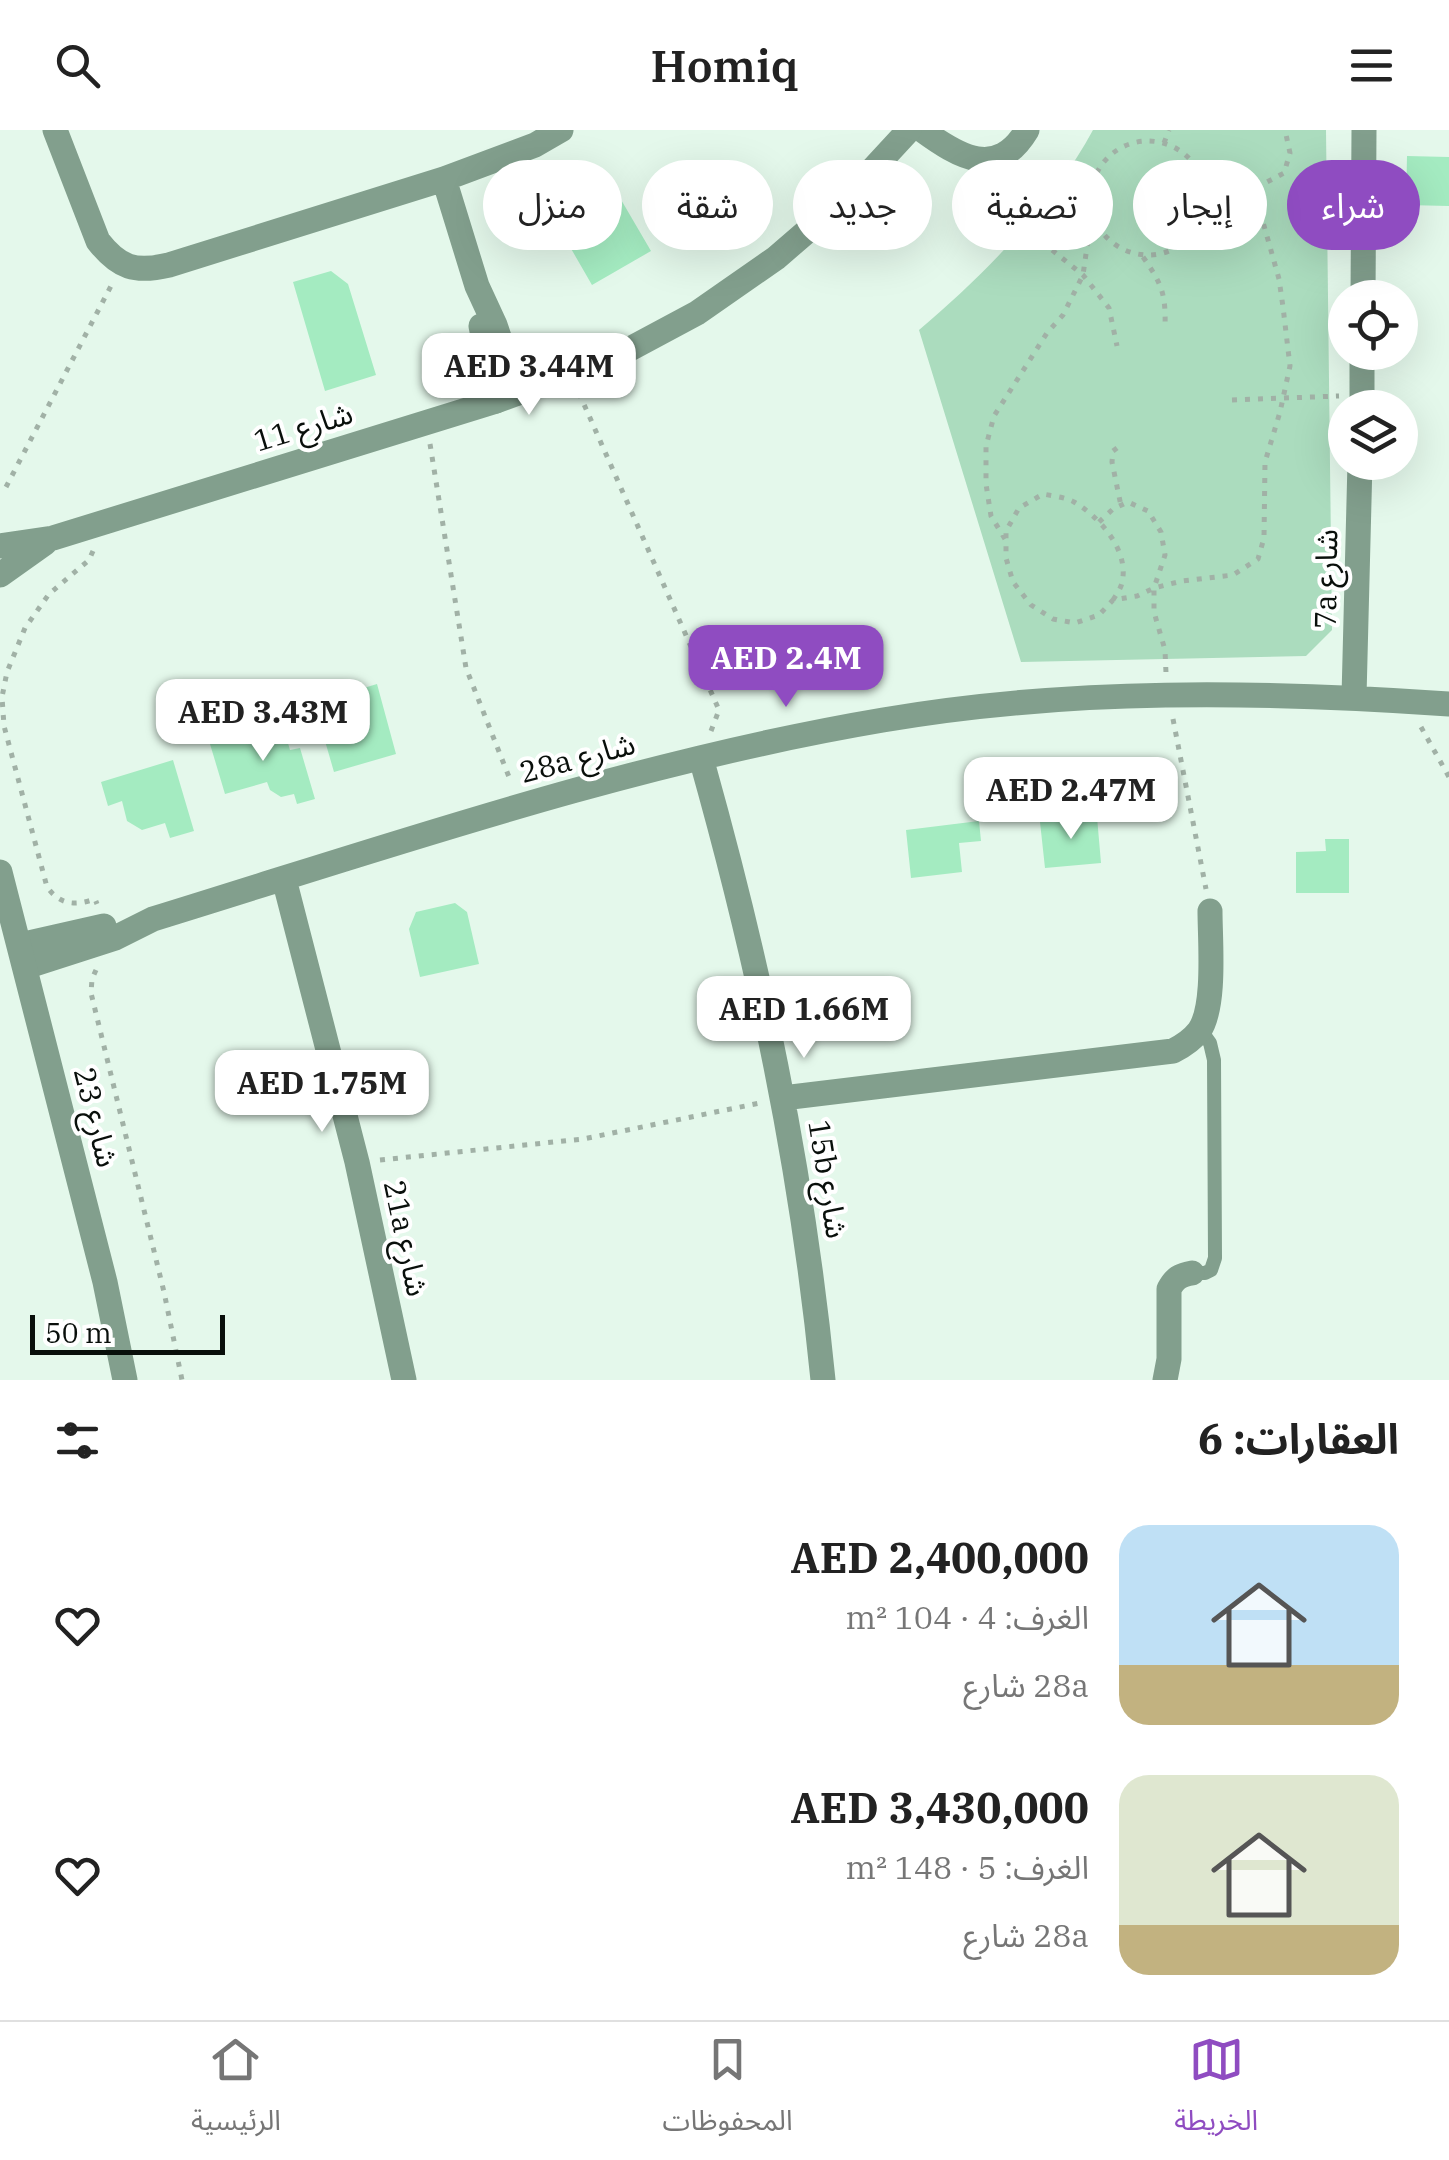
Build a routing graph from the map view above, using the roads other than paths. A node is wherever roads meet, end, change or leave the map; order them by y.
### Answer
1 (55, 130) edge
2 (561, 130) edge
3 (908, 130) edge
4 (922, 130) edge
5 (952, 130) edge
6 (1027, 130) edge
7 (1364, 130) edge
8 (982, 159) junction
9 (444, 179) junction
10 (1363, 280) edge
11 (507, 397) junction
12 (1360, 480) edge
13 (53, 538) junction
14 (0, 546) edge
15 (0, 575) edge
16 (1354, 697) junction
17 (1449, 704) edge
18 (701, 758) junction
19 (0, 872) edge
20 (284, 878) junction
21 (1210, 911) dead end
22 (22, 956) junction
23 (1200, 1029) junction
24 (783, 1098) junction
25 (1192, 1273) joint
26 (125, 1380) edge
27 (404, 1380) edge
28 (822, 1380) edge
29 (1165, 1380) edge

1 - 9 street
2 - 9 street
3 - 11 street, شارع 11
4 - 8 street
5 - 8 street
6 - 8 street
7 - 10 street
9 - 11 street
11 - 13 street, شارع 11
12 - 16 street, 7a شارع
13 - 14 street, شارع 11
13 - 15 street, شارع 11
16 - 17 street, 28a شارع
16 - 18 street, 28a شارع
18 - 20 street, 28a شارع
18 - 24 street, 15b شارع
19 - 22 street, شارع 23
20 - 22 street, 28a شارع
20 - 27 street, 21a شارع
21 - 23 street
22 - 26 street, شارع 23
23 - 24 street
23 - 25 lane
24 - 28 street, 15b شارع
25 - 29 street

